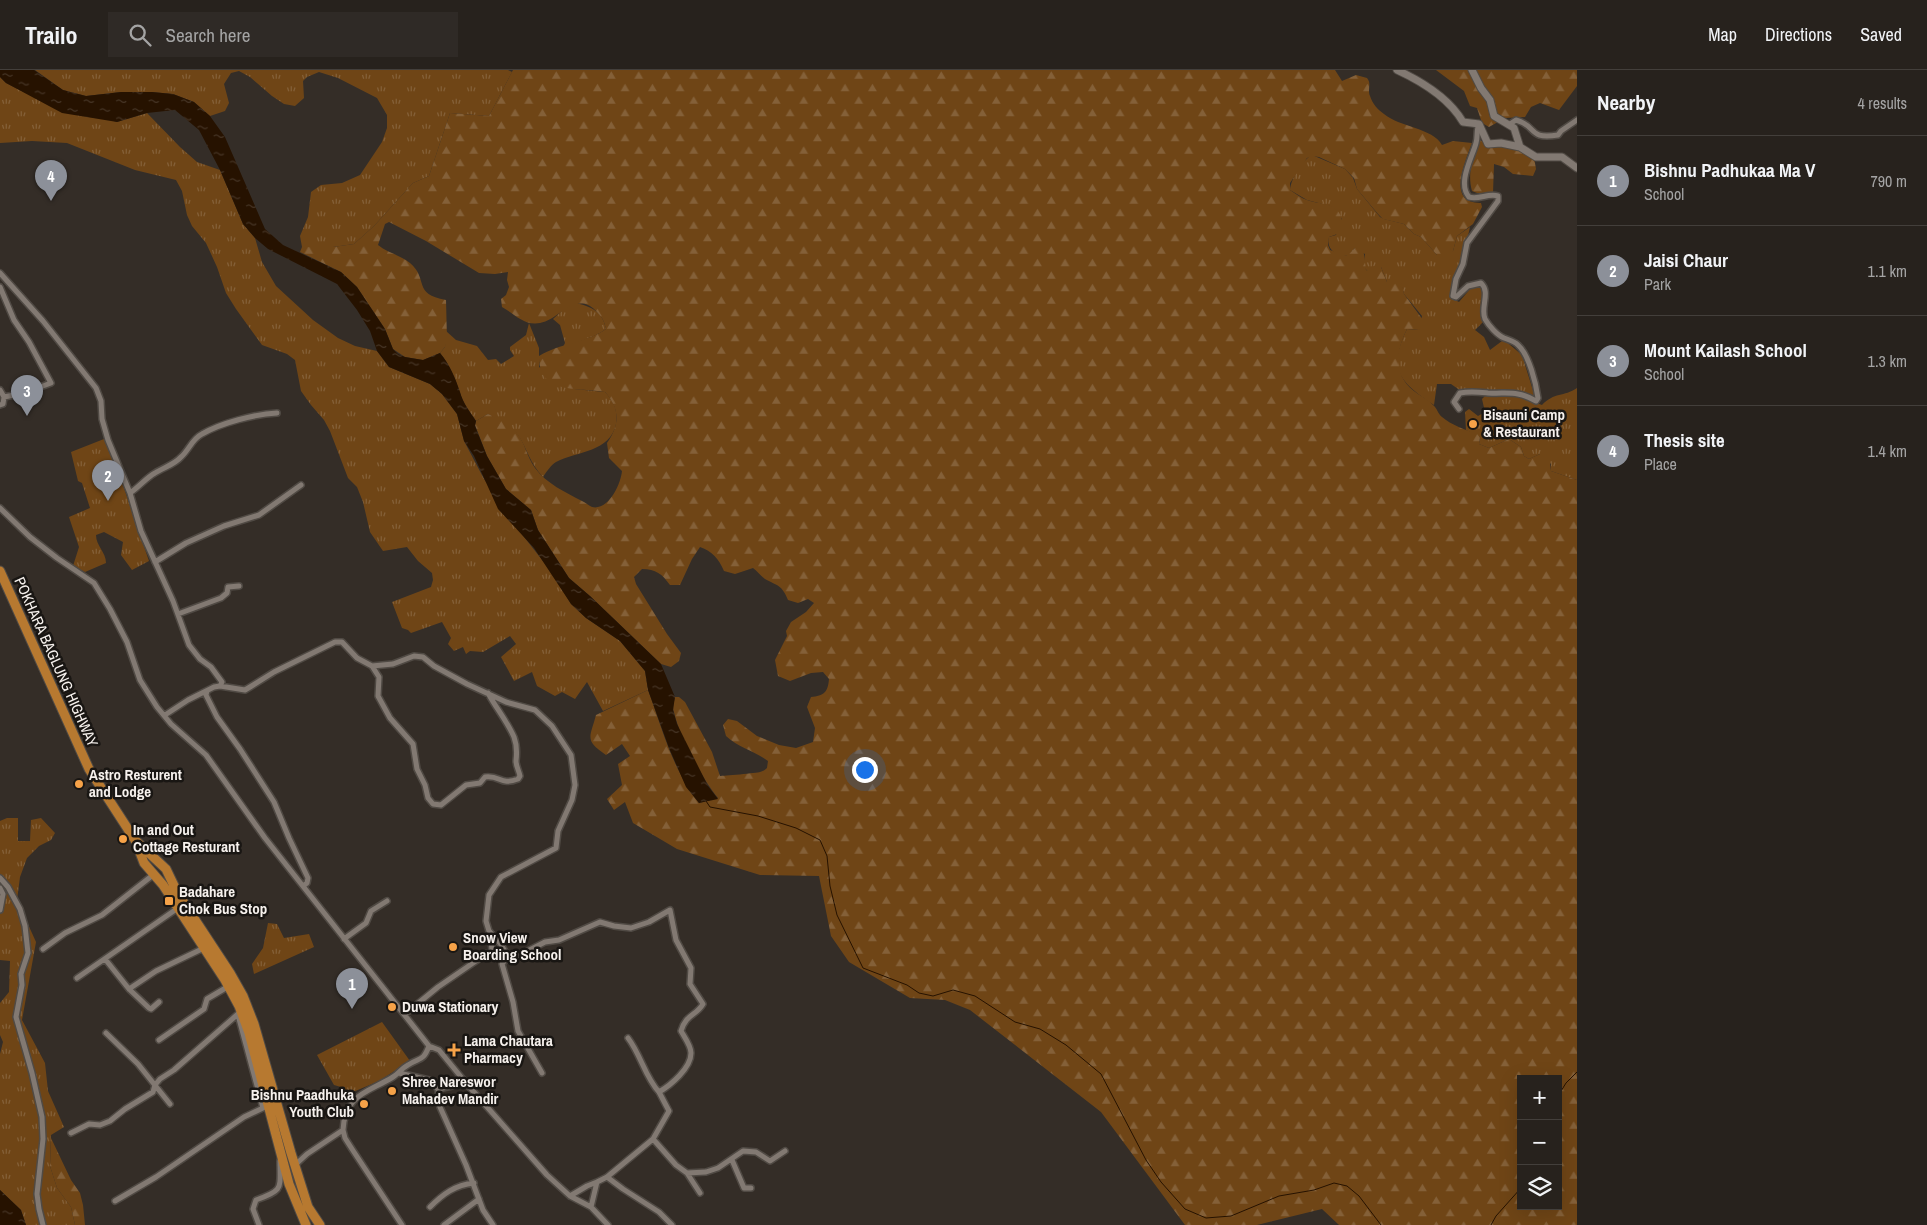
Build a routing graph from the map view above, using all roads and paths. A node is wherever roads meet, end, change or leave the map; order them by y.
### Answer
1 (1398, 70) edge
2 (1472, 70) edge
3 (1577, 120) edge
4 (1479, 124) junction
5 (1510, 124) junction
6 (1520, 147) junction
7 (1577, 168) edge
8 (0, 273) edge
9 (0, 287) edge
10 (0, 390) edge
11 (4, 397) junction
12 (0, 405) edge
13 (1459, 409) dead end
14 (277, 413) dead end
15 (302, 485) dead end
16 (130, 493) junction
17 (0, 508) edge
18 (155, 562) junction
19 (0, 571) edge
20 (239, 586) dead end
21 (178, 614) junction
22 (372, 666) junction
23 (220, 686) junction
24 (207, 690) junction
25 (488, 693) junction
26 (165, 715) junction
27 (135, 840) junction
28 (153, 875) junction
29 (0, 878) edge
30 (302, 886) junction
31 (0, 888) edge
32 (387, 901) dead end
33 (178, 908) junction
34 (0, 910) edge
35 (490, 931) junction
36 (344, 940) junction
37 (204, 948) junction
38 (43, 949) dead end
39 (492, 950) junction
40 (506, 953) junction
41 (514, 958) junction
42 (105, 959) junction
43 (77, 978) dead end
44 (229, 986) junction
45 (129, 989) junction
46 (159, 1002) dead end
47 (239, 1006) junction
48 (405, 1014) junction
49 (238, 1015) junction
50 (106, 1033) dead end
51 (628, 1038) dead end
52 (159, 1040) dead end
53 (429, 1046) junction
54 (399, 1073) junction
55 (542, 1073) dead end
56 (466, 1083) junction
57 (154, 1085) junction
58 (438, 1088) junction
59 (659, 1092) junction
60 (170, 1104) dead end
61 (343, 1130) junction
62 (71, 1133) dead end
63 (653, 1139) junction
64 (279, 1148) junction
65 (785, 1151) dead end
66 (732, 1160) junction
67 (295, 1165) junction
68 (687, 1173) junction
69 (607, 1176) junction
70 (597, 1182) junction
71 (474, 1184) junction
72 (751, 1188) dead end
73 (700, 1192) dead end
74 (570, 1196) junction
75 (479, 1199) junction
76 (115, 1201) dead end
77 (430, 1207) dead end
78 (590, 1207) junction
79 (43, 1225) edge
80 (258, 1225) edge
81 (306, 1225) edge
82 (320, 1225) edge
83 (402, 1225) edge
84 (444, 1225) edge
85 (494, 1225) edge
86 (608, 1225) edge
87 (672, 1225) edge

1 - 4 street
2 - 5 street
3 - 5 street
4 - 6 street
4 - 13 street
5 - 6 street
6 - 7 street
8 - 16 street
9 - 11 street
10 - 11 street
11 - 12 street
14 - 16 street
15 - 18 street
16 - 18 street
17 - 26 street
18 - 21 street
19 - 27 highway, POKHARA BAGLUNG HIGHWAY
20 - 21 street
21 - 23 street
22 - 23 street
22 - 25 street
22 - 25 street
23 - 24 street
24 - 26 street
24 - 30 street
25 - 35 street
26 - 30 street
27 - 28 highway, POKHARA BAGLUNG HIGHWAY
27 - 67 highway, POKHARA BAGLUNG HIGHWAY
28 - 33 highway, POKHARA BAGLUNG HIGHWAY
28 - 38 street
29 - 79 street
30 - 36 street
31 - 34 street
32 - 36 street
33 - 37 highway, POKHARA BAGLUNG HIGHWAY
33 - 42 street
35 - 39 street
35 - 40 street
36 - 48 street
37 - 44 highway, POKHARA BAGLUNG HIGHWAY
37 - 45 street
39 - 40 street
39 - 48 street
40 - 41 street
41 - 55 street
41 - 59 street
42 - 43 street
42 - 45 street
44 - 47 highway, POKHARA BAGLUNG HIGHWAY
44 - 52 street
45 - 46 street
47 - 49 street
47 - 64 highway, POKHARA BAGLUNG HIGHWAY
48 - 53 street
49 - 57 street
49 - 76 street
50 - 57 street
51 - 59 street
53 - 54 street
53 - 56 street
54 - 58 street
54 - 61 street
56 - 58 street
56 - 74 street
57 - 60 street
57 - 62 street
58 - 71 street
59 - 63 street
61 - 67 street
61 - 83 street
63 - 68 street
63 - 69 street
64 - 80 street
64 - 81 highway, POKHARA BAGLUNG HIGHWAY
65 - 66 street
66 - 68 street
66 - 72 street
67 - 82 highway, POKHARA BAGLUNG HIGHWAY
68 - 73 street
69 - 70 street
69 - 87 street
70 - 74 street
70 - 78 street
71 - 75 street
71 - 77 street
74 - 78 street
75 - 84 street
75 - 85 street
78 - 86 street

